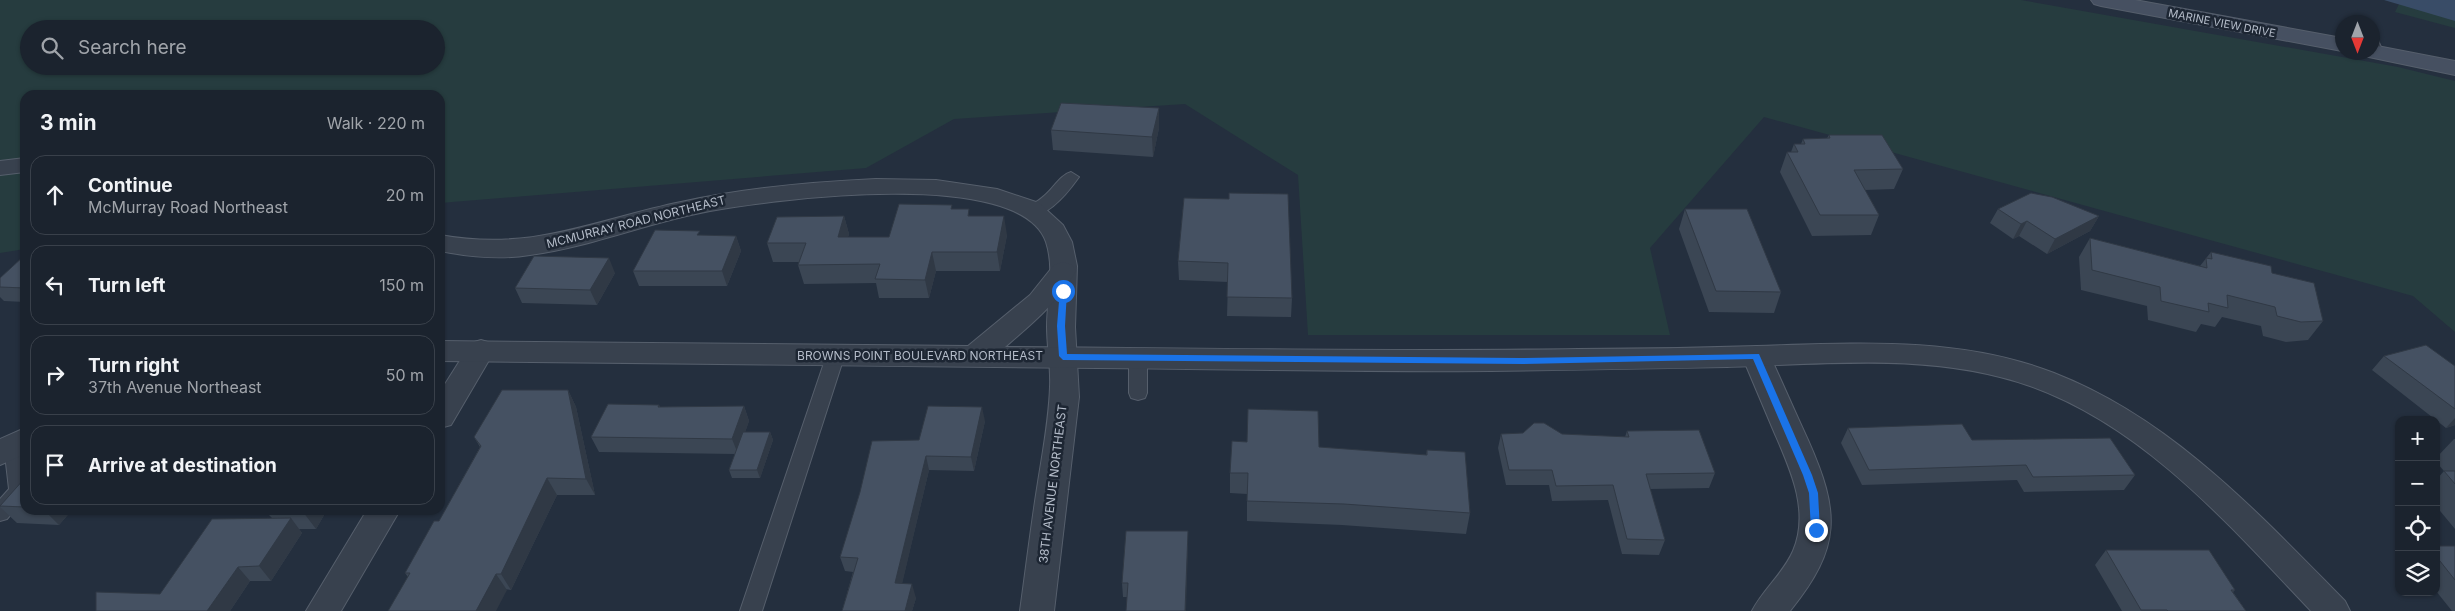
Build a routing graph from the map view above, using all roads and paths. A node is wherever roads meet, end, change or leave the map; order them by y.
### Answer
1 (2101, 0) edge
2 (2335, 44) edge
3 (2380, 49) edge
4 (2455, 68) edge
5 (20, 166) edge
6 (0, 168) edge
7 (1071, 177) dead end
8 (1033, 211) junction
9 (445, 244) edge
10 (1063, 271) junction
11 (481, 350) junction
12 (445, 351) edge
13 (975, 356) junction
14 (1063, 356) junction
15 (1756, 356) junction
16 (835, 357) junction
17 (1138, 357) junction
18 (1138, 393) dead end
19 (445, 409) edge
20 (13, 446) edge
21 (0, 513) edge
22 (381, 515) edge
23 (322, 611) edge
24 (751, 611) edge
25 (1037, 611) edge
26 (1769, 611) edge
27 (2333, 611) edge

1 - 2 main road, MARINE VIEW DRIVE
3 - 4 main road
5 - 6 street
7 - 8 lane
8 - 9 street, MCMURRAY ROAD NORTHEAST
8 - 10 street, MCMURRAY ROAD NORTHEAST
10 - 13 street
10 - 14 street, MCMURRAY ROAD NORTHEAST
11 - 12 street, BROWNS POINT BOULEVARD NORTHEAST
11 - 16 street, BROWNS POINT BOULEVARD NORTHEAST
11 - 19 street
13 - 14 street, BROWNS POINT BOULEVARD NORTHEAST
13 - 16 street, BROWNS POINT BOULEVARD NORTHEAST
14 - 17 street, BROWNS POINT BOULEVARD NORTHEAST
14 - 25 street, 38TH AVENUE NORTHEAST
15 - 17 street, BROWNS POINT BOULEVARD NORTHEAST
15 - 26 street
15 - 27 street, BROWNS POINT BOULEVARD NORTHEAST
16 - 24 lane
17 - 18 lane
20 - 21 lane
22 - 23 street

